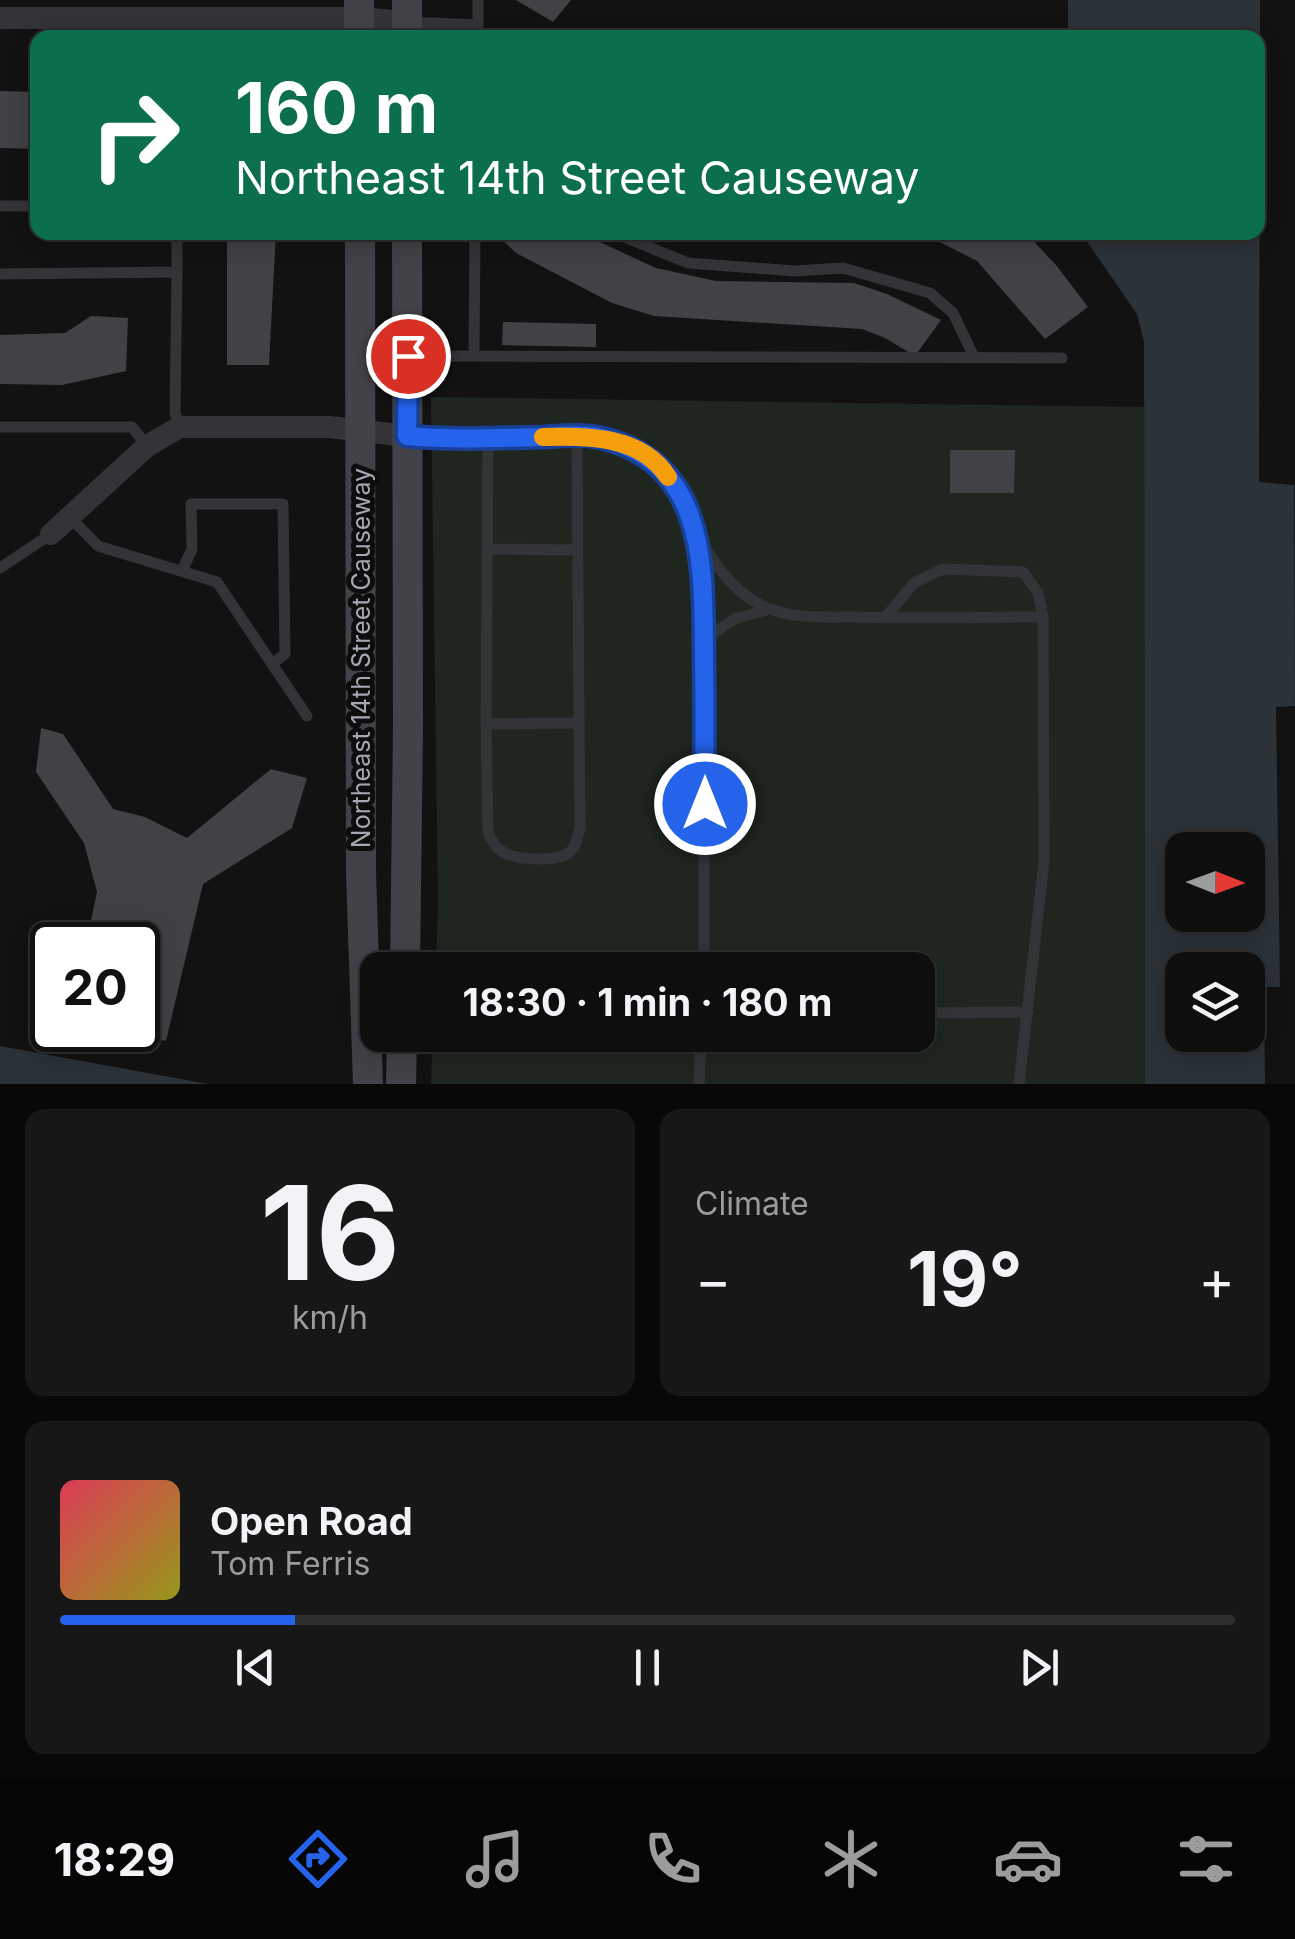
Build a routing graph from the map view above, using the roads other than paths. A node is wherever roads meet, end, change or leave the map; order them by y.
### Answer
1 (478, 0) edge
2 (0, 18) edge
3 (359, 18) edge
4 (407, 20) edge
5 (472, 30) edge
6 (478, 30) edge
7 (0, 206) edge
8 (30, 206) edge
9 (177, 240) edge
10 (360, 240) edge
11 (407, 240) edge
12 (476, 240) edge
13 (632, 240) edge
14 (177, 272) junction
15 (0, 274) edge
16 (474, 355) junction
17 (408, 356) junction
18 (974, 357) junction
19 (1062, 358) dead end
20 (0, 427) edge
21 (180, 428) junction
22 (360, 430) junction
23 (407, 436) junction
24 (577, 436) junction
25 (488, 438) junction
26 (147, 446) junction
27 (69, 516) junction
28 (51, 534) joint
29 (699, 540) junction
30 (488, 548) junction
31 (577, 550) junction
32 (0, 568) edge
33 (182, 572) junction
34 (770, 609) junction
35 (1043, 617) junction
36 (885, 618) junction
37 (704, 640) junction
38 (272, 664) junction
39 (307, 716) dead end
40 (486, 724) junction
41 (579, 724) junction
42 (405, 952) edge
43 (704, 952) edge
44 (1028, 1012) junction
45 (935, 1013) edge
46 (402, 1052) edge
47 (700, 1052) edge
48 (368, 1084) edge
49 (401, 1084) edge
50 (699, 1084) edge
51 (1019, 1084) edge

1 - 6 lane
2 - 3 street
3 - 4 street
4 - 5 lane
7 - 8 lane
9 - 14 lane
10 - 22 main road, Northeast 14th Street Causeway
11 - 17 main road, Northeast 14th Street Causeway
12 - 16 lane
13 - 18 lane
14 - 15 lane
14 - 21 lane
16 - 17 lane
16 - 18 lane
17 - 23 main road, Northeast 14th Street Causeway
18 - 19 lane
20 - 26 lane
21 - 22 street
21 - 26 street
22 - 23 street
22 - 48 main road, Northeast 14th Street Causeway
23 - 25 lane
23 - 42 main road, Northeast 14th Street Causeway
24 - 25 lane
24 - 29 lane
24 - 31 lane
25 - 30 lane
26 - 27 street
27 - 28 street
27 - 33 lane
28 - 32 lane
29 - 34 lane
29 - 37 lane
30 - 31 lane
30 - 40 lane
31 - 41 lane
33 - 38 lane
33 - 38 lane
34 - 36 lane
34 - 37 lane
35 - 36 lane
35 - 36 lane
35 - 44 lane
37 - 43 lane
38 - 39 lane
40 - 41 lane
40 - 41 lane
44 - 45 lane
44 - 51 lane
46 - 49 main road
47 - 50 lane

